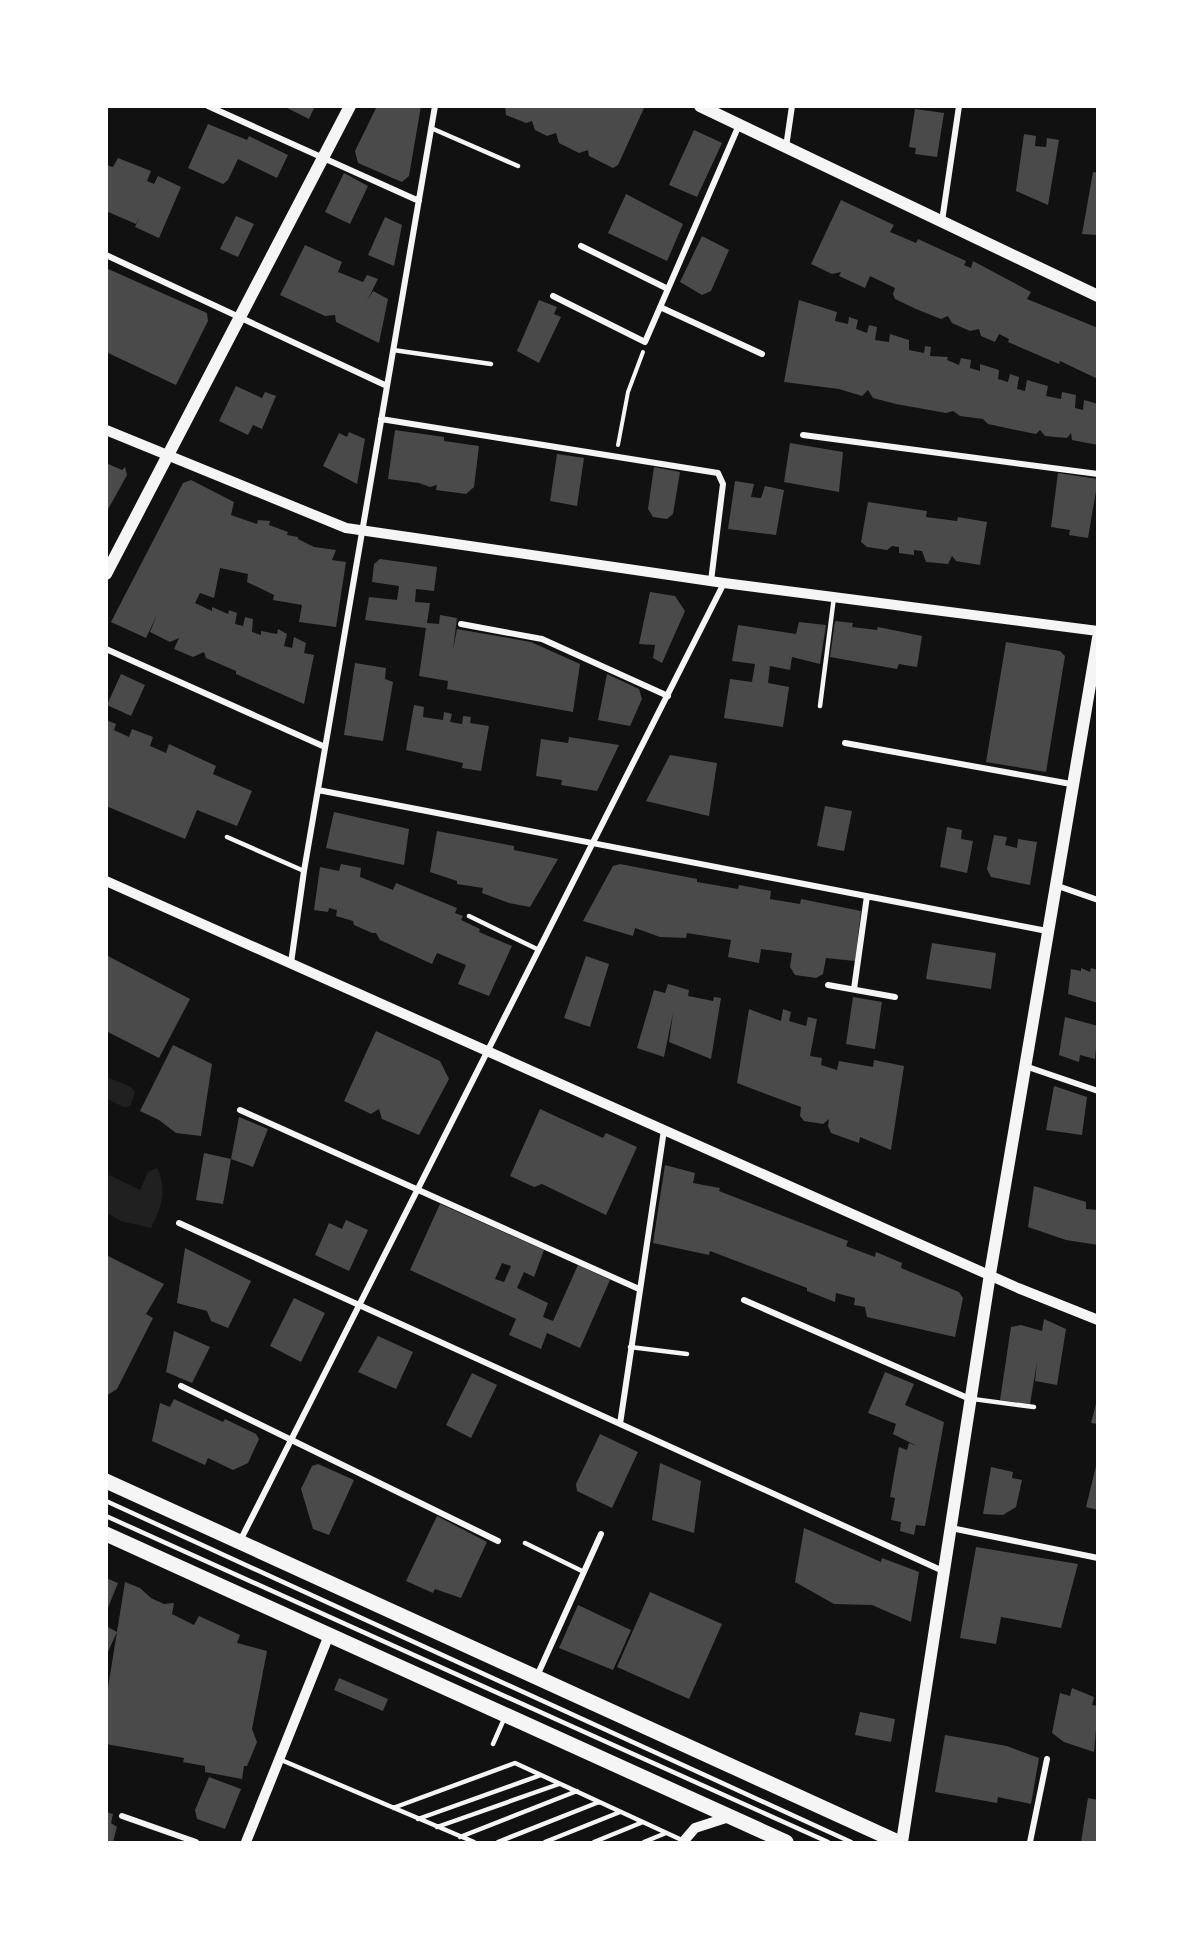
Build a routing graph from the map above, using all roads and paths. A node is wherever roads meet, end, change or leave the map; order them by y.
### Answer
1 (208, 106) edge
2 (350, 106) edge
3 (435, 106) edge
4 (700, 106) edge
5 (792, 106) edge
6 (959, 106) edge
7 (739, 125) junction
8 (431, 128) junction
9 (786, 147) junction
10 (323, 159) junction
11 (518, 166) dead end
12 (419, 201) junction
13 (942, 222) junction
14 (581, 246) dead end
15 (106, 255) edge
16 (668, 289) junction
17 (553, 296) dead end
18 (1098, 296) edge
19 (660, 307) junction
20 (241, 317) junction
21 (645, 342) junction
22 (393, 350) junction
23 (762, 354) dead end
24 (491, 364) dead end
25 (387, 386) junction
26 (381, 419) junction
27 (106, 430) edge
28 (803, 435) dead end
29 (167, 455) junction
30 (616, 455) junction
31 (1098, 474) edge
32 (363, 531) junction
33 (106, 574) edge
34 (711, 581) junction
35 (724, 583) junction
36 (834, 597) junction
37 (461, 624) dead end
38 (1098, 631) edge
39 (1098, 638) edge
40 (106, 650) edge
41 (668, 696) junction
42 (820, 705) dead end
43 (845, 743) dead end
44 (325, 747) junction
45 (1071, 784) junction
46 (318, 790) junction
47 (227, 837) dead end
48 (594, 844) junction
49 (304, 871) junction
50 (106, 881) edge
51 (1054, 885) junction
52 (867, 896) junction
53 (1098, 900) edge
54 (469, 916) dead end
55 (1047, 931) junction
56 (539, 950) junction
57 (291, 963) junction
58 (828, 985) dead end
59 (855, 989) junction
60 (894, 997) dead end
61 (488, 1051) junction
62 (1024, 1066) junction
63 (1098, 1091) edge
64 (240, 1110) dead end
65 (664, 1130) junction
66 (417, 1191) junction
67 (179, 1223) dead end
68 (990, 1275) junction
69 (639, 1288) junction
70 (744, 1300) dead end
71 (359, 1305) junction
72 (1098, 1320) edge
73 (630, 1347) junction
74 (687, 1354) dead end
75 (181, 1386) dead end
76 (971, 1399) junction
77 (1034, 1407) dead end
78 (620, 1424) junction
79 (291, 1440) junction
80 (106, 1481) edge
81 (106, 1501) edge
82 (106, 1516) edge
83 (951, 1528) junction
84 (106, 1534) edge
85 (601, 1534) dead end
86 (498, 1541) dead end
87 (239, 1542) junction
88 (525, 1543) dead end
89 (1098, 1558) edge
90 (584, 1572) junction
91 (944, 1572) junction
92 (329, 1635) junction
93 (537, 1677) junction
94 (505, 1715) junction
95 (493, 1744) dead end
96 (279, 1759) junction
97 (1047, 1759) dead end
98 (541, 1775) junction
99 (560, 1783) junction
100 (577, 1791) junction
101 (599, 1802) junction
102 (393, 1808) junction
103 (621, 1811) junction
104 (122, 1816) dead end
105 (729, 1817) junction
106 (418, 1819) junction
107 (643, 1822) junction
108 (437, 1827) junction
109 (667, 1833) junction
110 (459, 1836) junction
111 (196, 1842) edge
112 (246, 1842) edge
113 (474, 1842) edge
114 (498, 1842) edge
115 (545, 1842) edge
116 (594, 1842) edge
117 (644, 1842) edge
118 (683, 1842) edge
119 (786, 1842) edge
120 (828, 1842) edge
121 (851, 1842) edge
122 (900, 1842) edge
123 (1030, 1842) edge

1 - 10 street
2 - 10 main road
3 - 8 street
4 - 7 main road
5 - 9 street
6 - 13 street
7 - 9 main road
7 - 16 street
8 - 11 lane
8 - 12 street
9 - 13 main road
10 - 12 street
10 - 20 main road
12 - 22 street
13 - 18 main road
14 - 16 street
15 - 20 street
16 - 19 street
17 - 21 street
19 - 21 street
19 - 23 street
20 - 25 street
20 - 29 main road
21 - 30 path
22 - 24 lane
22 - 25 street
25 - 26 street
26 - 30 street
26 - 32 street
27 - 29 street
28 - 31 street
29 - 32 street
29 - 33 main road
30 - 34 street
32 - 34 street
32 - 44 street
34 - 35 street
35 - 36 street
35 - 41 street
36 - 38 street
36 - 42 lane
37 - 41 street
39 - 45 main road
40 - 44 street
41 - 48 street
43 - 45 street
44 - 46 street
45 - 51 main road
46 - 48 street
46 - 49 street
47 - 49 lane
48 - 52 street
48 - 56 street
49 - 57 street
50 - 57 street
51 - 53 street
51 - 55 main road
52 - 55 street
52 - 59 street
54 - 56 lane
55 - 62 main road
56 - 61 street
57 - 61 street
58 - 59 street
59 - 60 street
61 - 65 street
61 - 66 street
62 - 63 street
62 - 68 main road
64 - 66 street
65 - 68 street
65 - 69 street
66 - 69 street
66 - 71 street
67 - 71 street
68 - 72 street
68 - 76 main road
69 - 73 street
70 - 76 street
71 - 78 street
71 - 79 street
73 - 74 lane
73 - 78 street
75 - 79 street
76 - 77 lane
76 - 83 main road
78 - 91 street
79 - 86 street
79 - 87 street
80 - 87 main road
81 - 121 lane
82 - 120 lane
83 - 89 street
83 - 91 main road
84 - 92 main road
85 - 90 street
87 - 93 main road
88 - 90 lane
90 - 93 street
91 - 122 main road
92 - 94 main road
92 - 96 street
93 - 122 main road
94 - 95 lane
94 - 105 main road
96 - 102 lane
96 - 112 street
97 - 123 street
98 - 99 lane
98 - 102 lane
98 - 106 lane
99 - 100 lane
99 - 108 lane
100 - 101 lane
100 - 110 lane
101 - 103 lane
101 - 114 lane
102 - 106 lane
103 - 107 lane
103 - 115 lane
104 - 111 street
105 - 118 street
105 - 119 main road
106 - 108 lane
107 - 109 lane
107 - 116 lane
108 - 110 lane
109 - 117 lane
109 - 118 lane
110 - 113 lane

